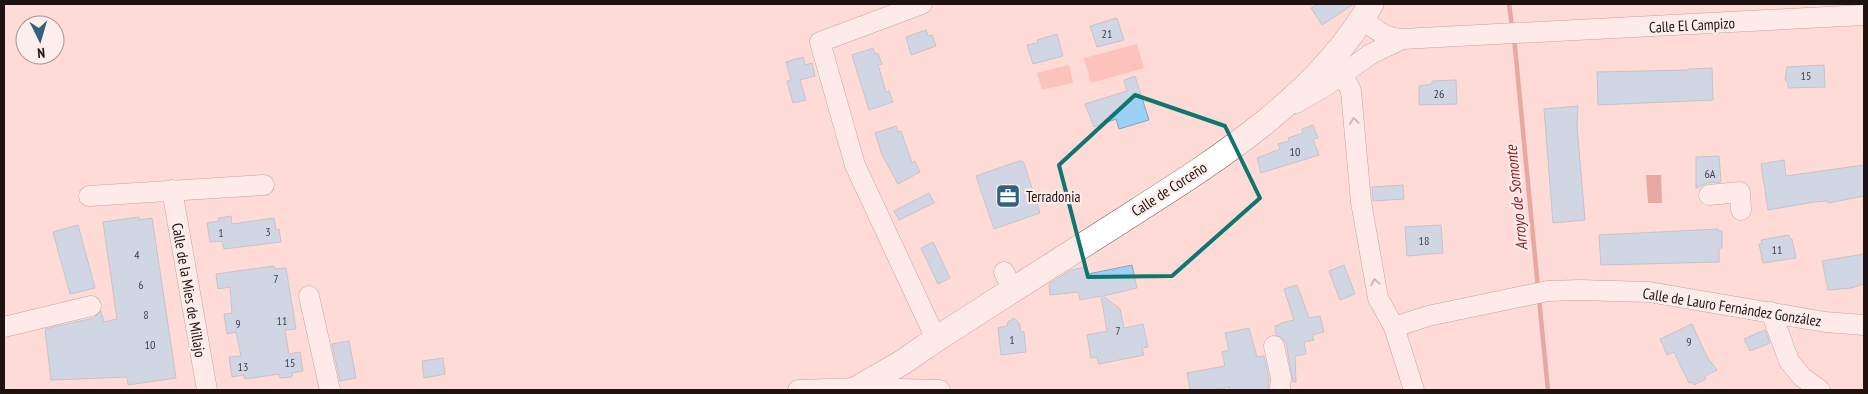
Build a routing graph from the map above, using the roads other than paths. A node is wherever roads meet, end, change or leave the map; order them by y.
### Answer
1 (922, 4) edge
2 (1864, 15) edge
3 (1361, 19) edge
4 (1402, 39) junction
5 (1344, 64) junction
6 (264, 185) dead end
7 (172, 190) junction
8 (1709, 195) dead end
9 (89, 196) dead end
10 (1741, 210) dead end
11 (309, 296) dead end
12 (91, 306) dead end
13 (1771, 312) junction
14 (1864, 325) edge
15 (1394, 327) junction
16 (4, 328) edge
17 (936, 339) junction
18 (1274, 346) dead end
19 (903, 362) junction
20 (858, 389) edge
21 (887, 389) junction
22 (207, 390) edge
23 (330, 390) edge
24 (798, 390) edge
25 (940, 390) edge
26 (1280, 390) edge
27 (1414, 390) edge
28 (1820, 390) edge

1 - 17 street
2 - 4 street, Calle El Campizo
3 - 4 street, Calle El Campizo
3 - 5 main road, Calle de Corceño
4 - 5 street, Calle El Campizo
15 -> 5 street
5 - 17 main road, Calle de Corceño
6 - 7 street
7 - 9 street
7 - 22 street, Calle de la Mies de Millajo
8 - 10 street
11 - 23 street
12 - 16 street
13 - 14 street, Calle de Lauro Fernández González
13 - 15 street, Calle de Lauro Fernández González
13 - 28 street
15 - 27 street
17 - 19 main road, Calle de Corceño
18 - 26 street
19 - 20 main road, Calle de Corceño
19 - 21 main road, Calle de Corceño
20 - 21 street
20 - 24 street
21 - 25 street

